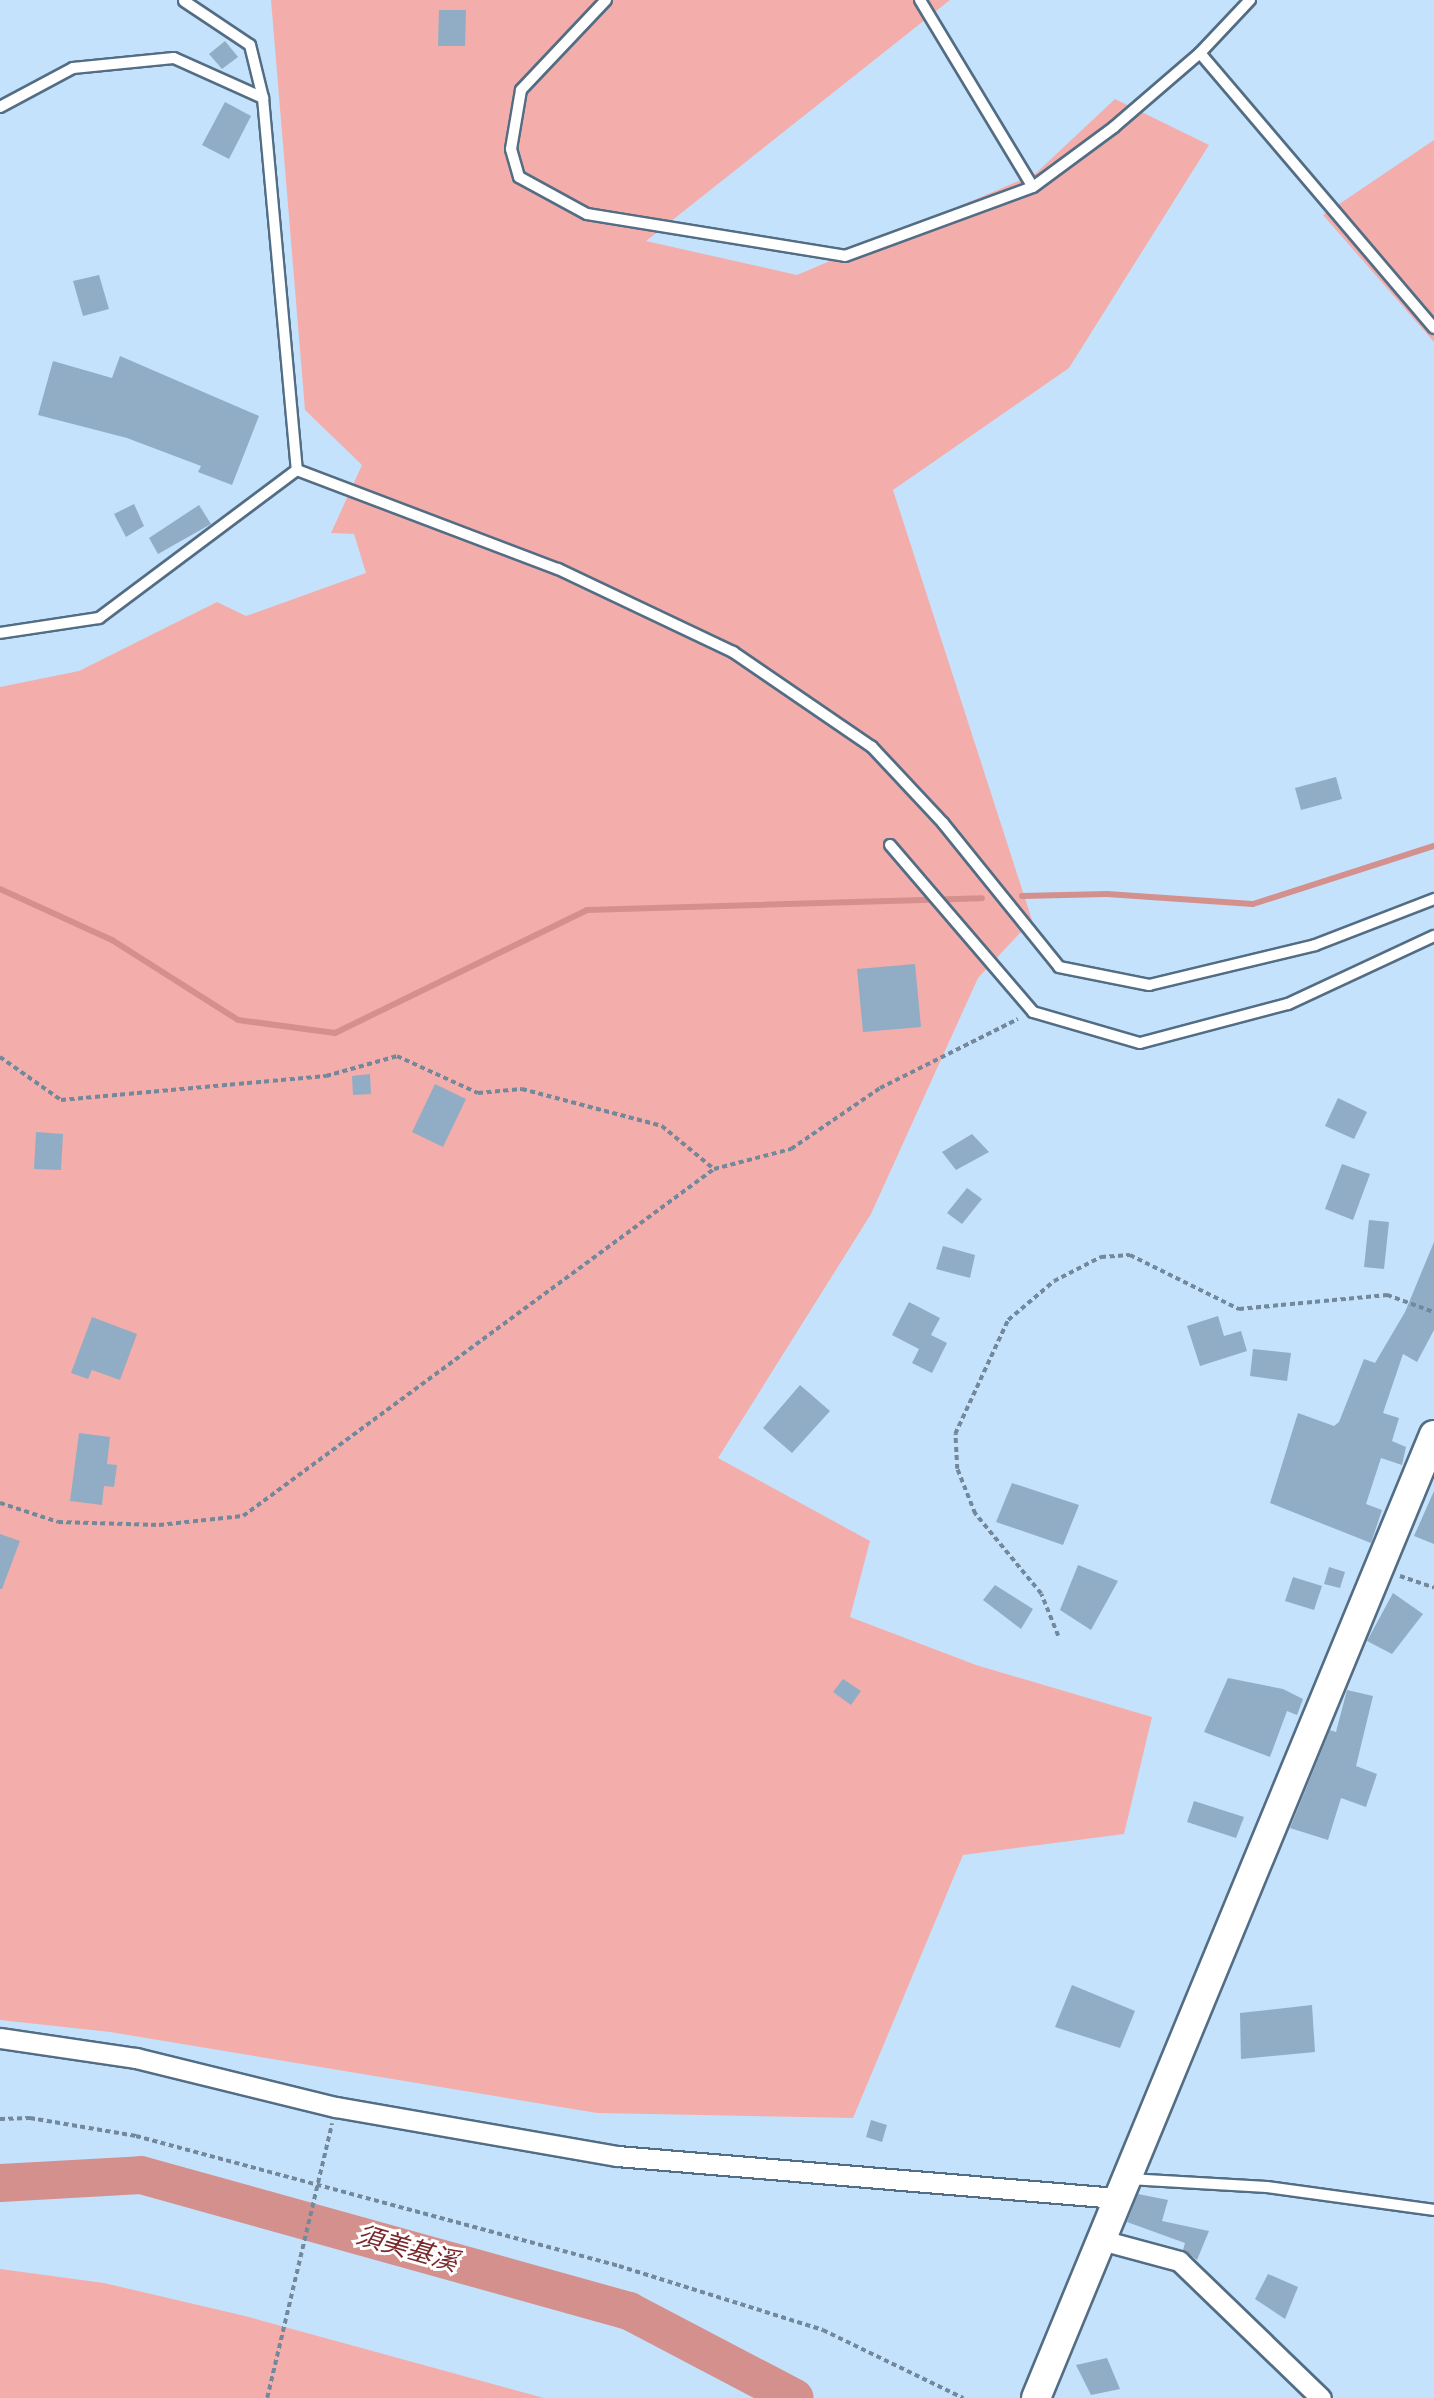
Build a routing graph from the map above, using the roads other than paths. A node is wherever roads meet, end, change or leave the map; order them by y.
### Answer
1 (606, 0) edge
2 (920, 0) edge
3 (1250, 0) edge
4 (184, 1) edge
5 (1200, 53) junction
6 (263, 98) junction
7 (0, 107) edge
8 (1033, 187) junction
9 (1434, 328) edge
10 (297, 470) junction
11 (0, 633) edge
12 (890, 845) dead end
13 (1434, 899) edge
14 (1434, 936) edge
15 (1434, 1435) edge
16 (0, 2038) edge
17 (1121, 2188) junction
18 (1434, 2210) edge
19 (1105, 2241) junction
20 (1036, 2398) edge
21 (1321, 2398) edge

1 - 8 lane
2 - 8 lane
3 - 5 lane
4 - 6 lane
5 - 8 lane
5 - 9 lane
6 - 7 lane
6 - 10 lane
10 - 11 lane
10 - 13 lane
12 - 14 lane
15 - 17 street
16 - 17 street
17 - 18 lane
17 - 19 street
19 - 20 street
19 - 21 street

